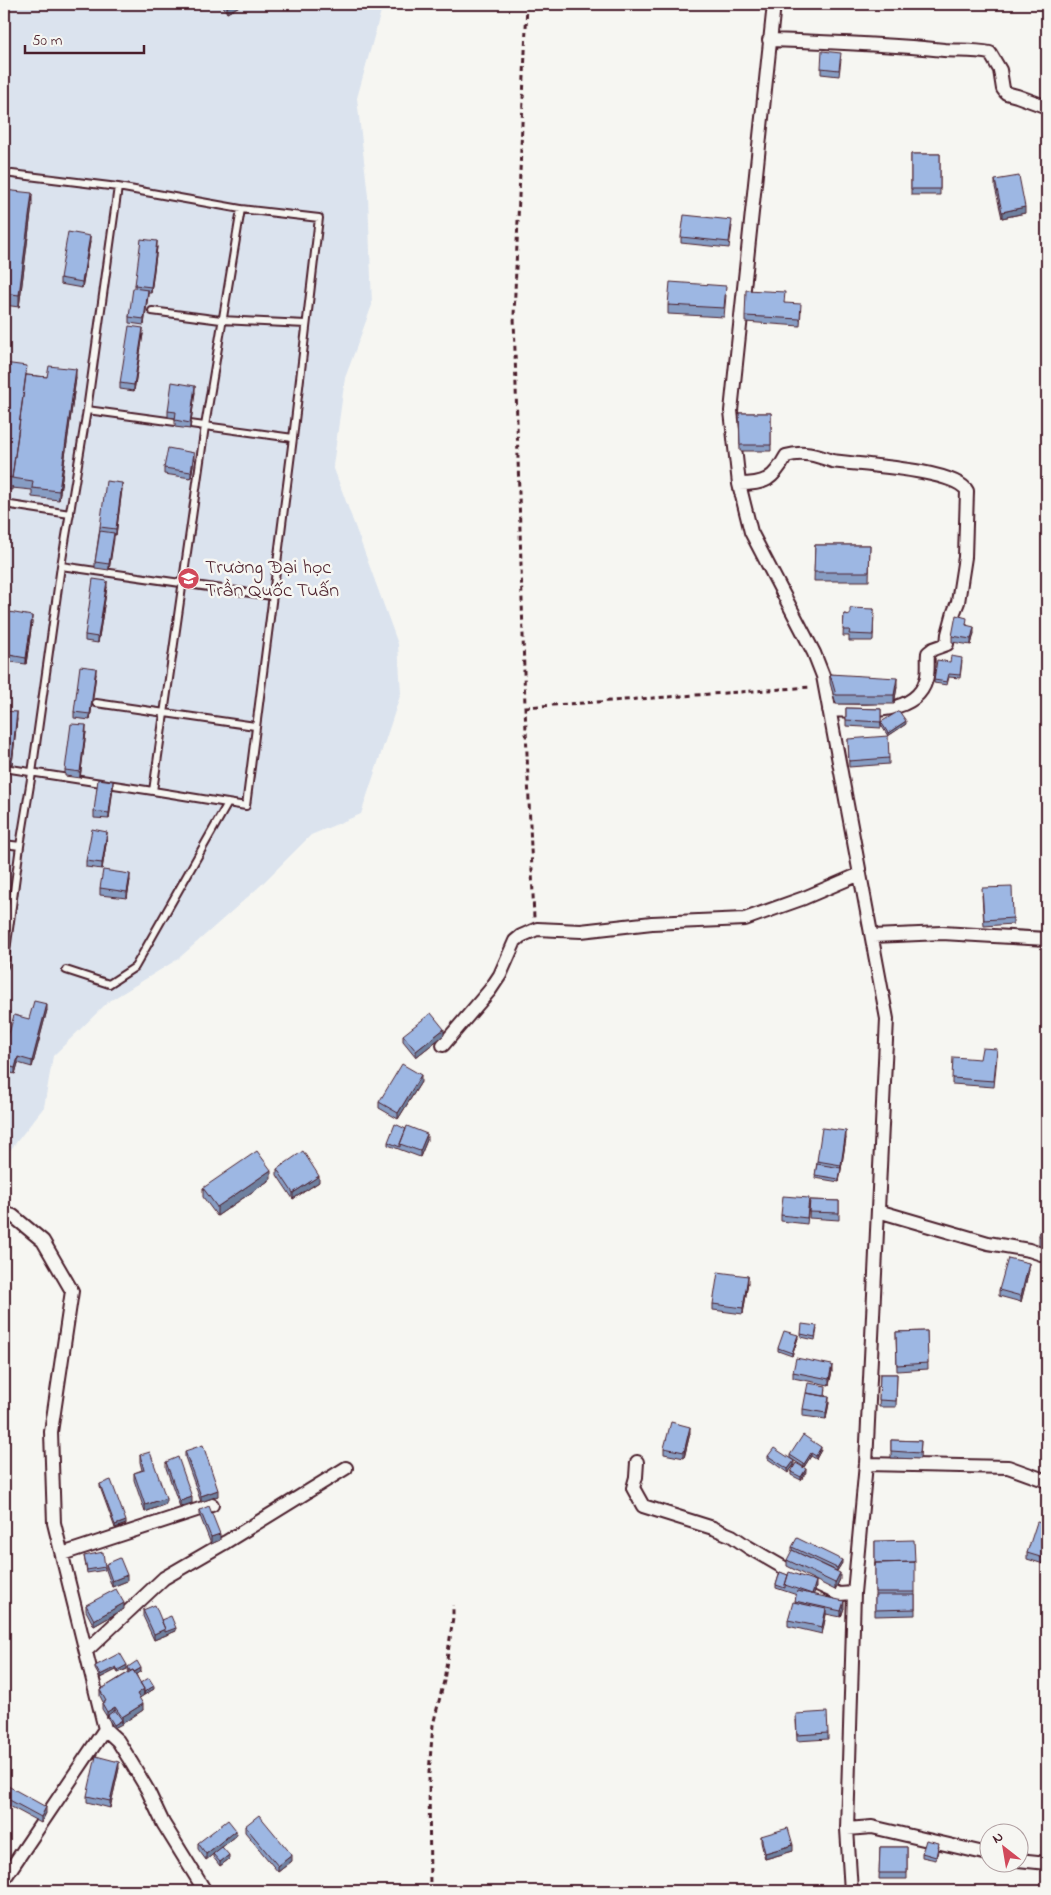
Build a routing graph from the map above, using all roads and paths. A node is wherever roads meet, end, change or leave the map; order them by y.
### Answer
1 (527, 4) edge
2 (774, 4) edge
3 (769, 40) junction
4 (1047, 107) edge
5 (4, 173) edge
6 (118, 187) junction
7 (241, 209) junction
8 (152, 311) dead end
9 (221, 320) junction
10 (306, 324) junction
11 (88, 410) junction
12 (205, 426) junction
13 (293, 438) junction
14 (739, 484) junction
15 (4, 504) edge
16 (70, 514) junction
17 (61, 566) junction
18 (182, 584) junction
19 (272, 596) junction
20 (825, 686) junction
21 (96, 703) dead end
22 (525, 707) junction
23 (829, 710) junction
24 (165, 712) junction
25 (256, 726) junction
26 (4, 768) edge
27 (32, 773) junction
28 (153, 791) junction
29 (228, 803) junction
30 (4, 844) edge
31 (20, 846) junction
32 (860, 874) junction
33 (534, 930) junction
34 (873, 936) junction
35 (1047, 939) edge
36 (4, 966) edge
37 (66, 970) dead end
38 (443, 1045) dead end
39 (878, 1211) junction
40 (4, 1213) edge
41 (1047, 1256) edge
42 (636, 1462) dead end
43 (866, 1464) junction
44 (346, 1468) dead end
45 (1047, 1482) edge
46 (212, 1505) dead end
47 (62, 1554) junction
48 (854, 1593) junction
49 (453, 1606) dead end
50 (86, 1651) junction
51 (105, 1729) junction
52 (847, 1829) junction
53 (978, 1852) edge
54 (1028, 1861) edge
55 (1047, 1863) edge
56 (4, 1879) edge
57 (205, 1891) edge
58 (430, 1891) edge
59 (851, 1891) edge

1 - 22 path
2 - 3 street
3 - 4 street
3 - 14 street
5 - 6 lane
6 - 7 lane
6 - 11 lane
7 - 9 lane
7 - 10 lane
8 - 9 lane
9 - 10 lane
9 - 12 lane
10 - 13 lane
11 - 12 lane
11 - 16 lane
12 - 13 lane
12 - 18 lane
13 - 19 lane
14 - 20 street
14 - 23 street
15 - 16 lane
16 - 17 lane
17 - 18 lane
17 - 27 lane
18 - 19 lane
18 - 24 lane
19 - 25 lane
20 - 22 path
20 - 23 street
21 - 24 lane
22 - 33 path
23 - 32 street
24 - 25 lane
24 - 28 lane
25 - 29 lane
26 - 27 lane
27 - 28 lane
27 - 31 lane
28 - 29 lane
29 - 37 lane
30 - 31 lane
31 - 36 lane
32 - 33 street
32 - 34 street
33 - 38 street
34 - 35 street
34 - 39 street
39 - 41 street
39 - 43 street
40 - 47 street
42 - 48 street
43 - 45 street
43 - 48 street
44 - 50 street
46 - 47 street
47 - 50 street
48 - 52 street
49 - 58 path
50 - 51 street
51 - 56 street
51 - 57 street
52 - 53 street
52 - 59 street
54 - 55 street

